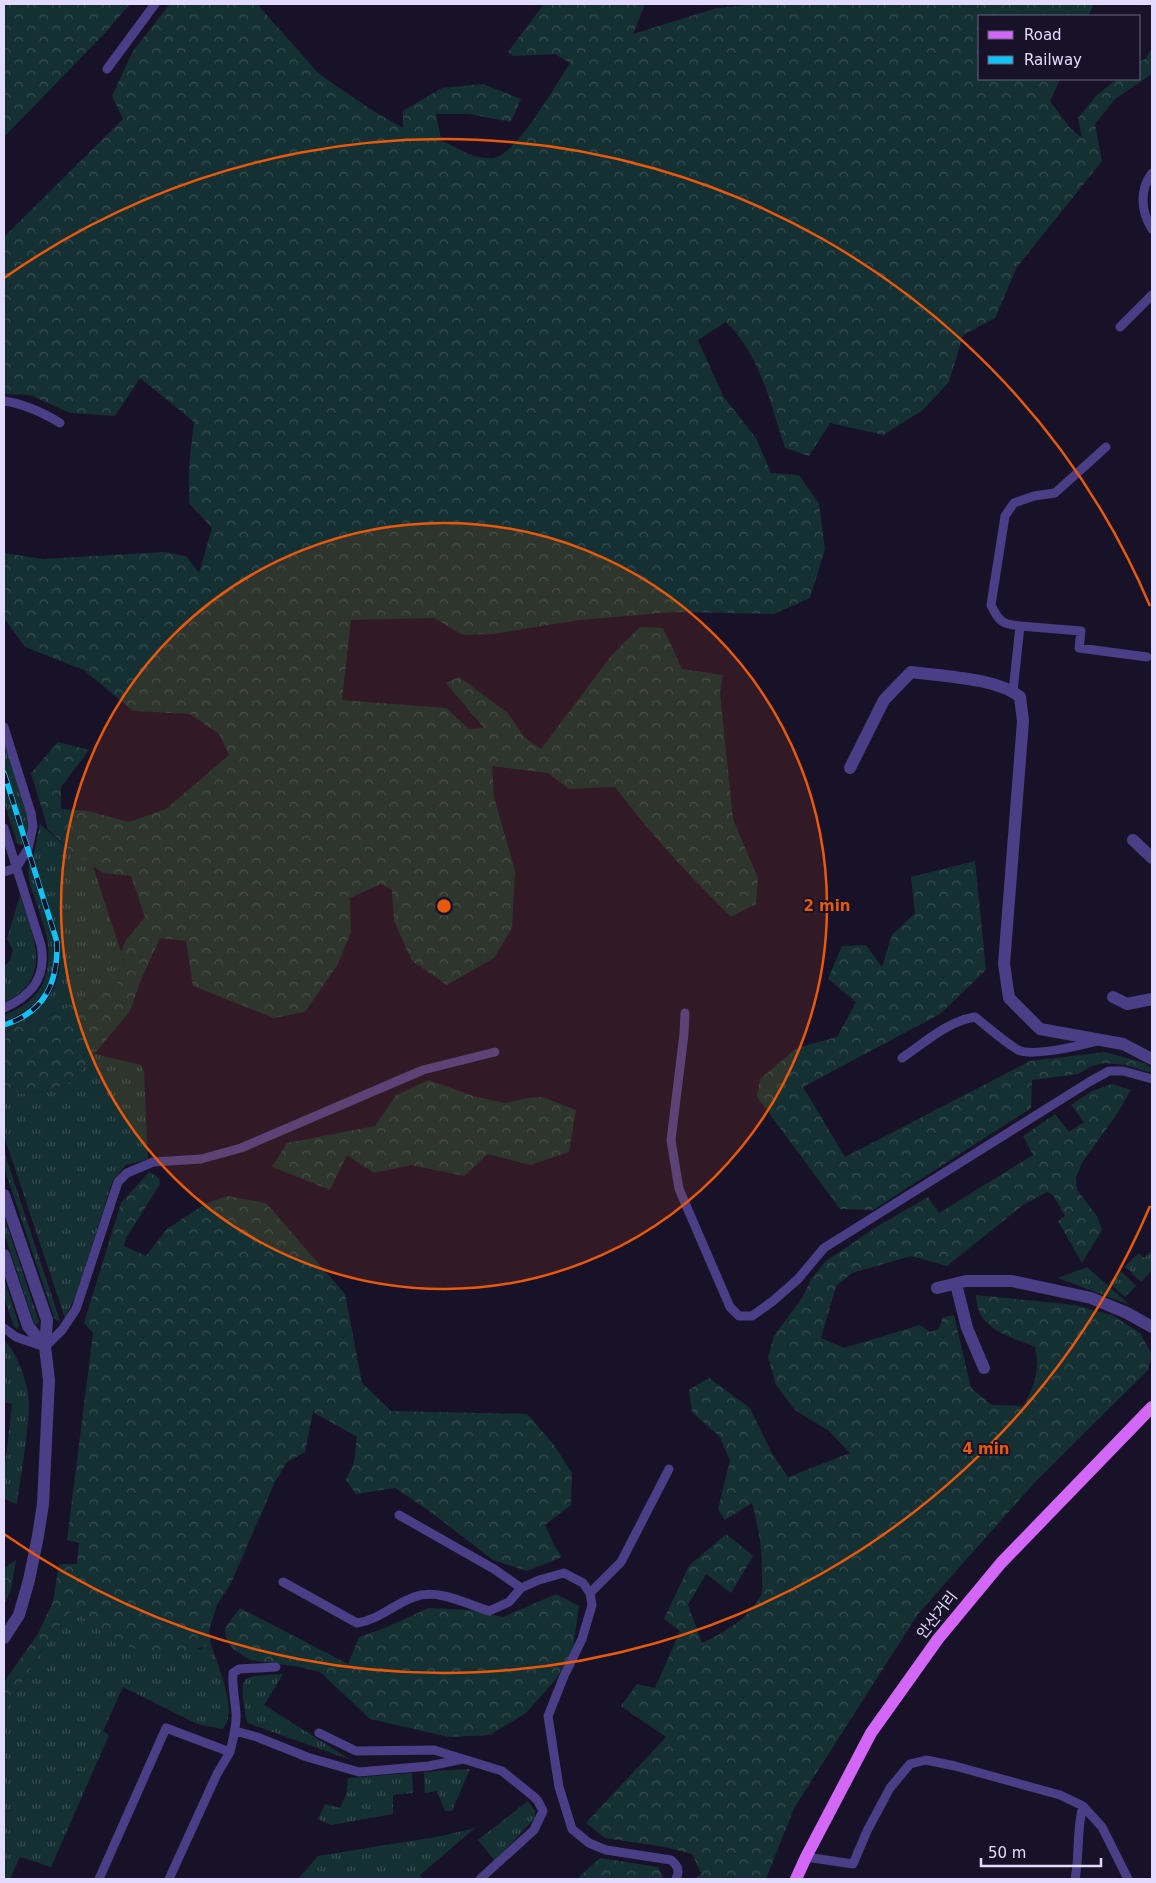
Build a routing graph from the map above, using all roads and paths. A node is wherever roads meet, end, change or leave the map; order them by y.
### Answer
1 (155, 4) edge
2 (107, 69) dead end
3 (1152, 173) edge
4 (1152, 229) edge
5 (1152, 295) edge
6 (1120, 327) dead end
7 (4, 401) edge
8 (60, 423) dead end
9 (1106, 447) dead end
10 (1020, 626) junction
11 (1147, 657) dead end
12 (1013, 692) junction
13 (4, 727) edge
14 (850, 768) dead end
15 (4, 828) edge
16 (1134, 840) dead end
17 (1152, 858) edge
18 (16, 868) junction
19 (4, 872) edge
20 (1113, 997) dead end
21 (1152, 999) edge
22 (4, 1008) edge
23 (685, 1013) dead end
24 (1100, 1040) junction
25 (495, 1052) dead end
26 (902, 1058) dead end
27 (1152, 1059) edge
28 (1152, 1080) edge
29 (4, 1195) edge
30 (4, 1255) edge
31 (956, 1284) junction
32 (937, 1288) dead end
33 (1152, 1327) edge
34 (4, 1328) edge
35 (45, 1347) junction
36 (984, 1368) dead end
37 (1152, 1407) edge
38 (669, 1469) dead end
39 (399, 1514) dead end
40 (283, 1582) dead end
41 (521, 1588) junction
42 (590, 1593) junction
43 (4, 1638) edge
44 (276, 1667) dead end
45 (235, 1731) junction
46 (319, 1733) dead end
47 (230, 1752) junction
48 (466, 1759) junction
49 (1083, 1806) junction
50 (806, 1857) junction
51 (99, 1879) edge
52 (169, 1879) edge
53 (480, 1879) edge
54 (676, 1879) edge
55 (796, 1879) edge
56 (1075, 1879) edge
57 (1128, 1879) edge

1 - 2 lane
3 - 4 lane
5 - 6 lane
7 - 8 lane
9 - 10 lane
10 - 11 lane
10 - 12 lane
12 - 14 street
12 - 24 street
13 - 18 lane
15 - 18 lane
16 - 17 street
18 - 19 lane
18 - 22 lane
20 - 21 street
23 - 28 lane
24 - 26 lane
24 - 27 street
25 - 35 lane
29 - 35 street
30 - 35 street
31 - 32 street
31 - 33 street
31 - 36 street
34 - 35 lane
35 - 43 street
37 - 50 main road, 안산거리
38 - 42 lane
39 - 41 lane
40 - 41 lane
41 - 42 lane
42 - 54 lane
44 - 45 lane
45 - 47 lane
45 - 48 lane
46 - 48 lane
47 - 51 lane
47 - 52 lane
48 - 53 lane
49 - 50 lane
49 - 56 lane
49 - 57 lane
50 - 55 main road, 안산거리

